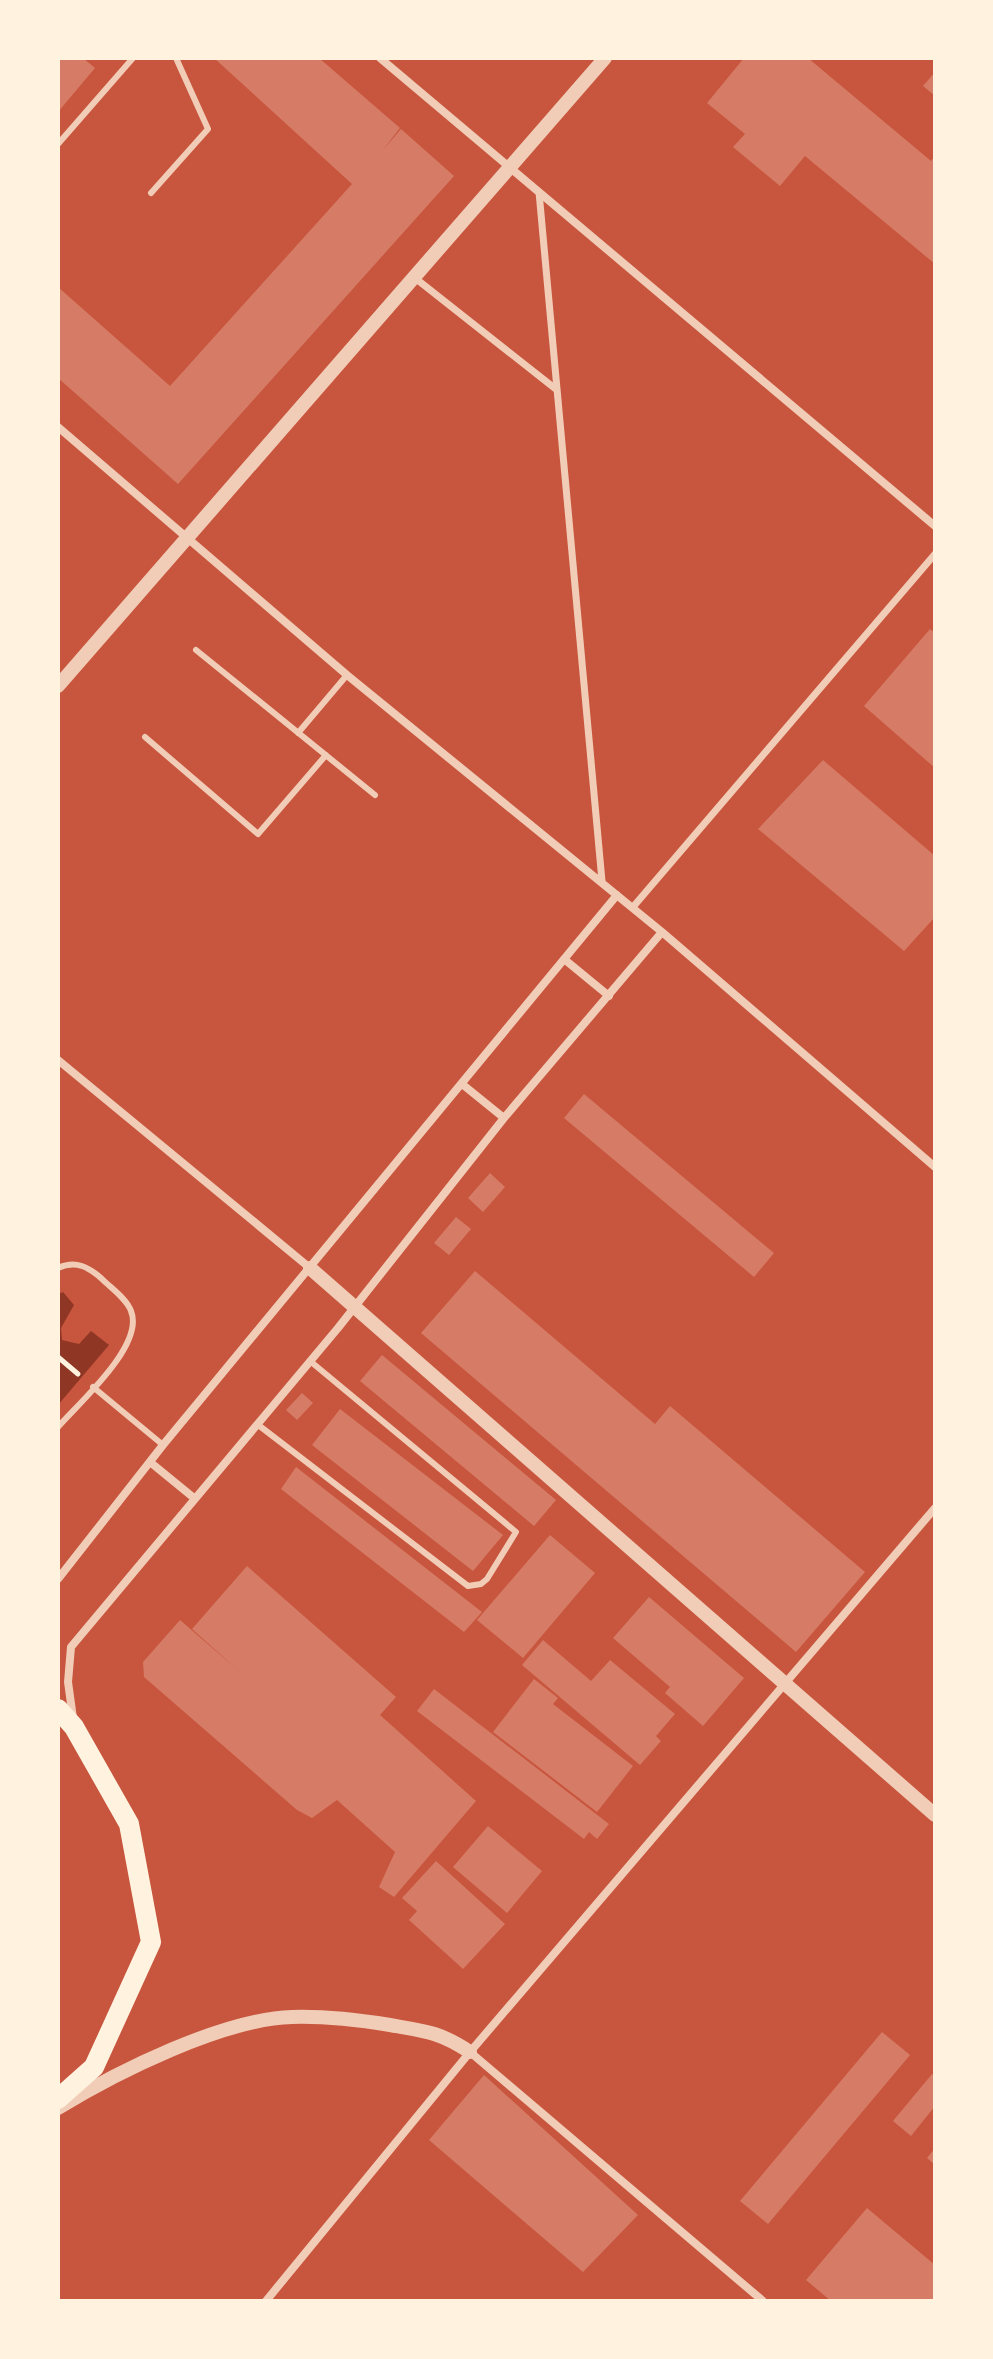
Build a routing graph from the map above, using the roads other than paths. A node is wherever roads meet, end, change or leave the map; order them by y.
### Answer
1 (133, 58) edge
2 (176, 58) edge
3 (380, 58) edge
4 (605, 58) edge
5 (58, 144) edge
6 (508, 166) junction
7 (539, 192) junction
8 (151, 193) dead end
9 (413, 276) junction
10 (557, 390) junction
11 (58, 427) edge
12 (935, 526) edge
13 (184, 538) junction
14 (935, 554) edge
15 (196, 650) dead end
16 (347, 675) junction
17 (58, 686) edge
18 (298, 733) junction
19 (145, 737) dead end
20 (326, 755) junction
21 (375, 795) dead end
22 (602, 881) junction
23 (617, 895) junction
24 (633, 907) junction
25 (662, 932) junction
26 (564, 959) junction
27 (609, 996) junction
28 (58, 1060) edge
29 (462, 1084) junction
30 (504, 1118) junction
31 (935, 1167) edge
32 (58, 1268) edge
33 (310, 1268) junction
34 (356, 1307) junction
35 (310, 1361) junction
36 (93, 1387) junction
37 (257, 1424) junction
38 (58, 1427) edge
39 (163, 1445) junction
40 (150, 1462) junction
41 (194, 1498) junction
42 (935, 1508) edge
43 (58, 1579) edge
44 (787, 1685) junction
45 (58, 1709) edge
46 (74, 1727) junction
47 (935, 1815) edge
48 (470, 2052) junction
49 (58, 2099) edge
50 (58, 2109) edge
51 (266, 2301) edge
52 (763, 2301) edge

1 - 5 lane
2 - 8 lane
3 - 6 street
4 - 6 street
6 - 7 street
6 - 9 street
7 - 10 street
7 - 12 street
9 - 10 street
9 - 13 street
10 - 22 street
11 - 13 street
13 - 16 street
13 - 17 street
14 - 24 street
15 - 18 lane
16 - 18 lane
16 - 22 street
18 - 20 lane
19 - 20 lane
20 - 21 lane
22 - 23 street
23 - 24 street
23 - 26 street
24 - 25 street
25 - 27 street
25 - 31 street
26 - 27 street
26 - 29 street
27 - 30 street
28 - 33 street
29 - 30 street
29 - 33 street
30 - 34 street
32 - 36 lane
33 - 34 street
33 - 39 street
34 - 35 street
34 - 44 street
35 - 37 street
35 - 37 lane
36 - 38 lane
36 - 39 lane
37 - 41 street
39 - 40 street
40 - 41 street
40 - 43 street
41 - 46 street
42 - 44 street
44 - 47 street
44 - 48 street
45 - 46 main road
46 - 49 main road
48 - 50 street
48 - 51 street
48 - 52 street

